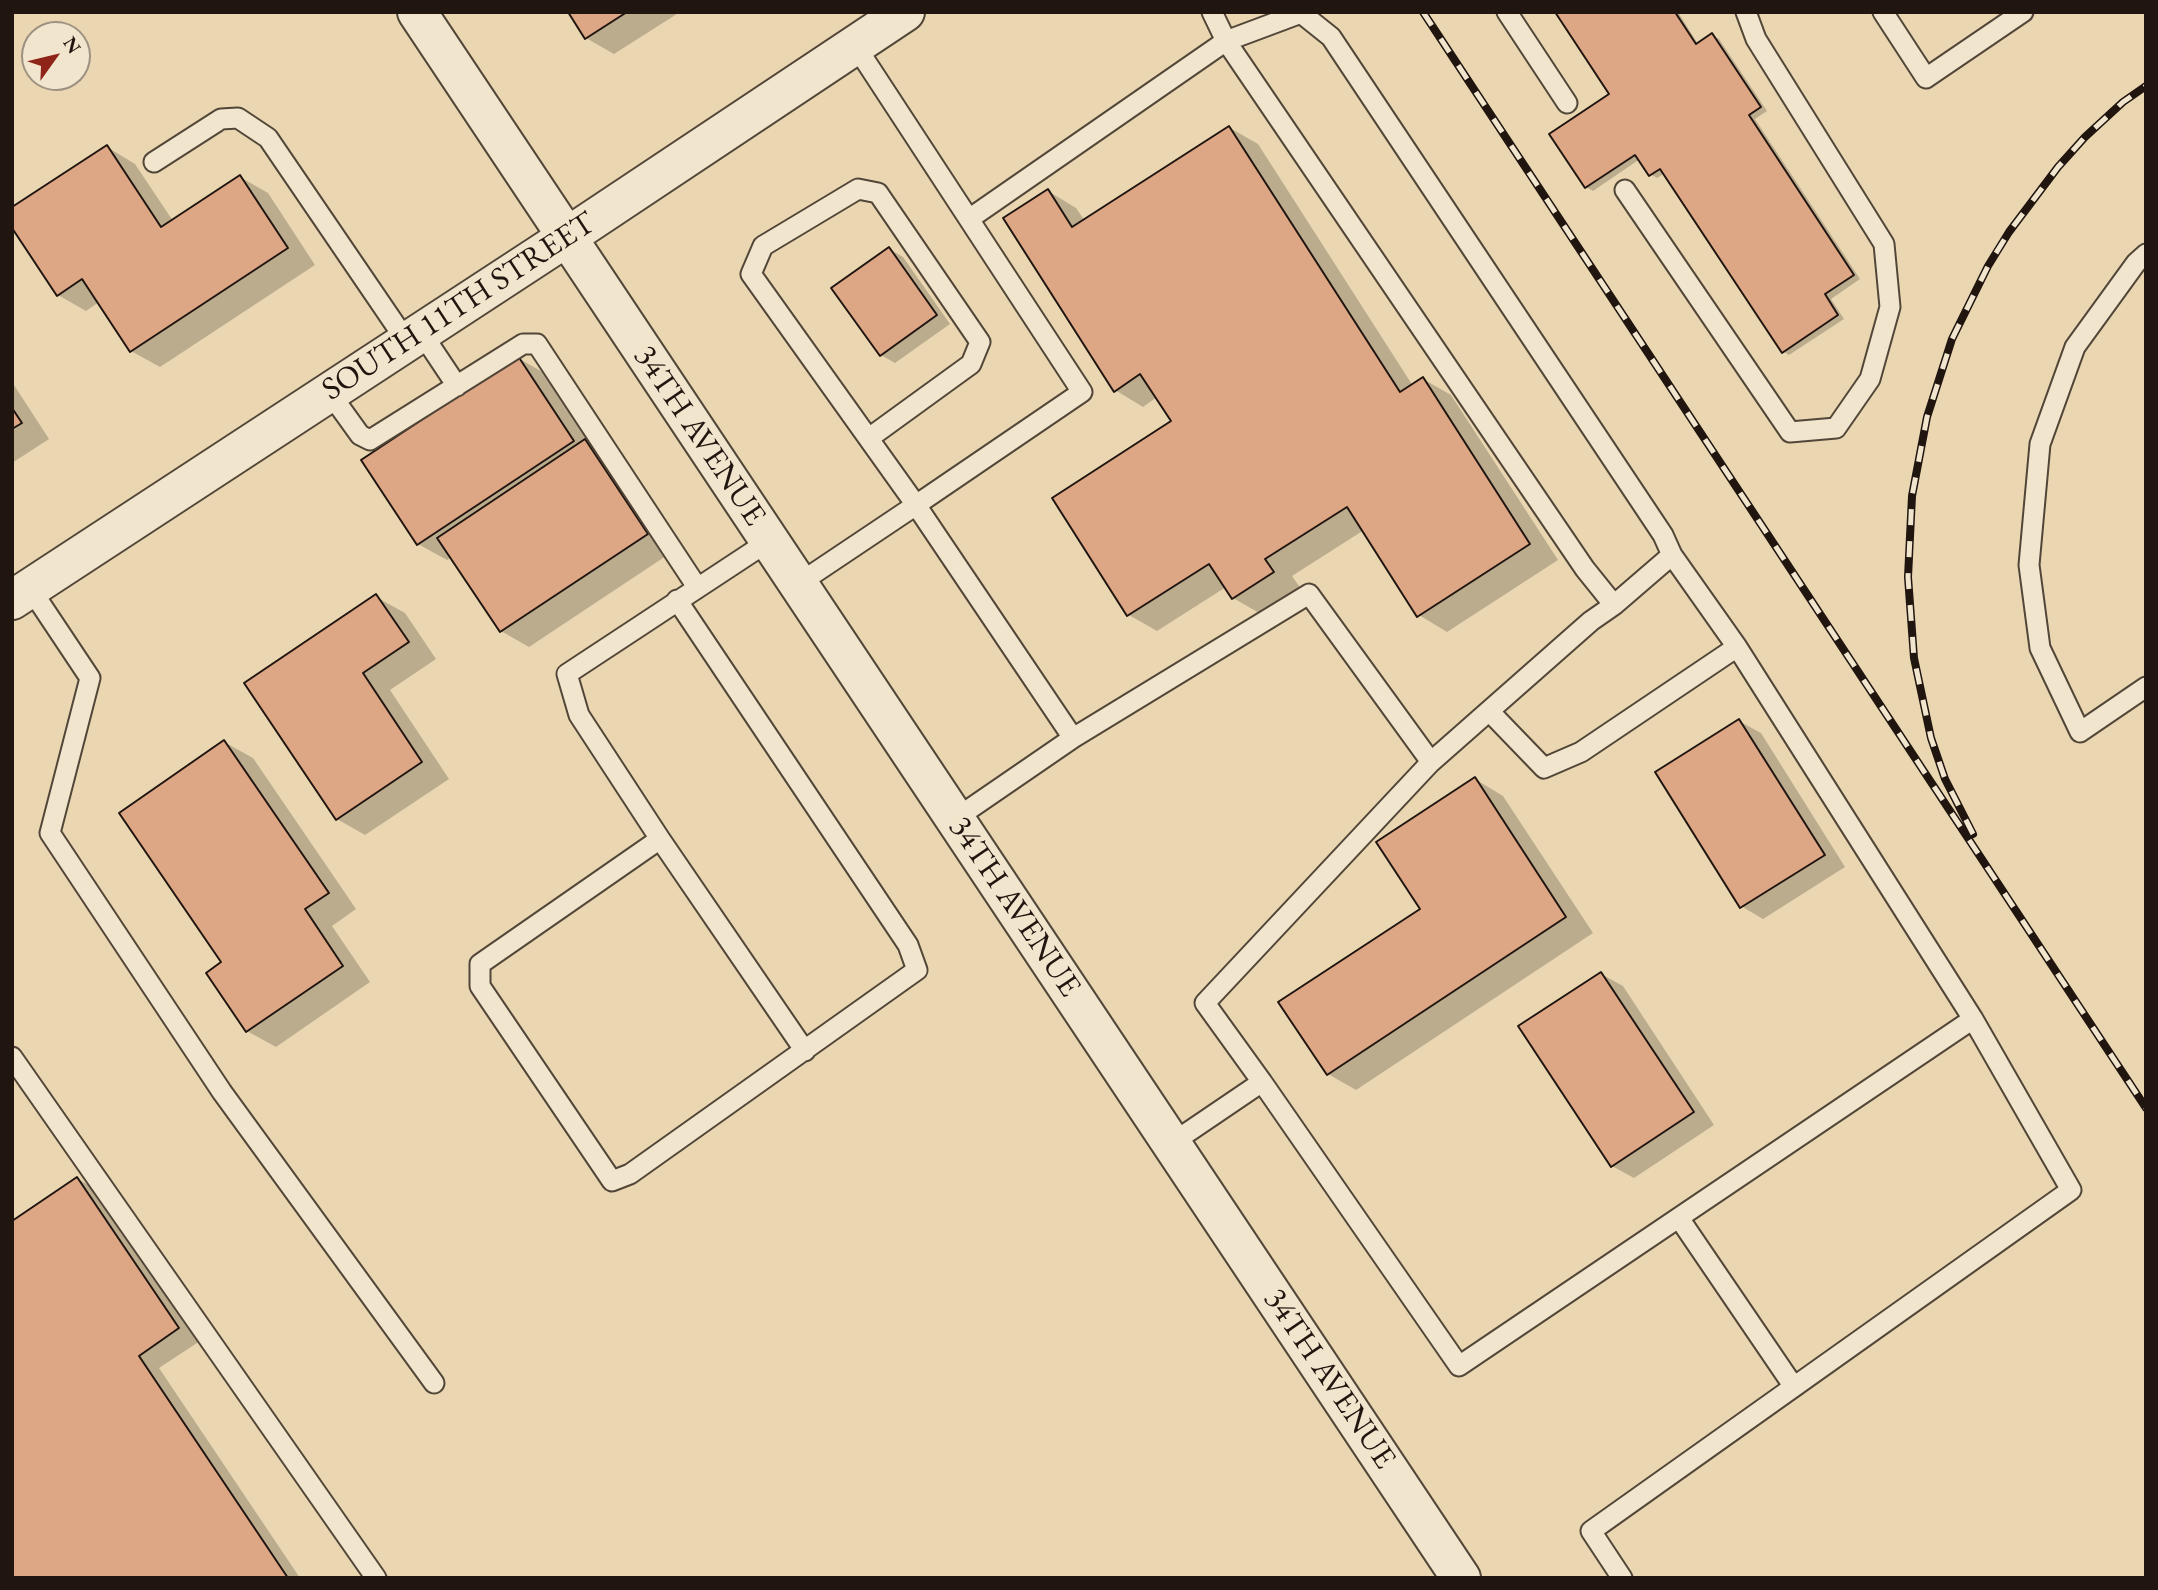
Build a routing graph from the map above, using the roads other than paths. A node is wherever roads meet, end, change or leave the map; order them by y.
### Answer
1 (417, 12) edge
2 (905, 12) edge
3 (1212, 12) edge
4 (1507, 12) edge
5 (1746, 12) edge
6 (1883, 12) edge
7 (2023, 12) edge
8 (1226, 41) junction
9 (855, 45) junction
10 (1567, 103) dead end
11 (153, 162) dead end
12 (1625, 190) dead end
13 (969, 219) junction
14 (567, 237) junction
15 (2146, 254) edge
16 (414, 337) junction
17 (457, 386) junction
18 (329, 392) junction
19 (869, 438) junction
20 (916, 505) junction
21 (769, 541) junction
22 (1672, 555) junction
23 (798, 584) junction
24 (697, 587) junction
25 (21, 594) edge
26 (677, 600) junction
27 (1614, 605) junction
28 (1737, 647) junction
29 (2146, 687) edge
30 (1489, 711) junction
31 (1073, 738) junction
32 (1431, 762) junction
33 (955, 819) junction
34 (660, 839) junction
35 (1973, 1019) junction
36 (805, 1051) junction
37 (12, 1058) edge
38 (1262, 1082) junction
39 (1172, 1143) junction
40 (1679, 1218) junction
41 (434, 1383) dead end
42 (1794, 1387) junction
43 (376, 1578) edge
44 (1461, 1578) edge
45 (1622, 1578) edge

1 - 14 street, 34TH AVENUE
2 - 9 street, SOUTH 11TH STREET
3 - 8 lane
4 - 10 lane
5 - 12 lane
6 - 7 lane
8 - 13 lane
8 - 22 lane
8 - 27 lane
9 - 13 lane
9 - 14 street, SOUTH 11TH STREET
11 - 16 lane
13 - 20 lane
14 - 16 street, SOUTH 11TH STREET
14 - 21 street, 34TH AVENUE
15 - 29 lane
16 - 17 lane
16 - 18 street, SOUTH 11TH STREET
17 - 18 lane
17 - 24 lane
18 - 25 street, SOUTH 11TH STREET
19 - 19 lane
19 - 20 lane
20 - 23 lane
20 - 31 lane
21 - 23 street, 34TH AVENUE
21 - 24 lane
22 - 27 lane
22 - 28 lane
23 - 33 street, 34TH AVENUE
24 - 26 lane
25 - 41 lane
26 - 34 lane
26 - 36 lane
27 - 30 lane
28 - 30 lane
28 - 35 lane
30 - 32 lane
31 - 32 lane
31 - 33 lane
32 - 38 lane
33 - 39 street, 34TH AVENUE
34 - 36 lane
34 - 36 lane
35 - 40 lane
35 - 42 lane
37 - 43 lane
38 - 39 lane
38 - 40 lane
39 - 44 street, 34TH AVENUE
40 - 42 lane
42 - 45 lane

